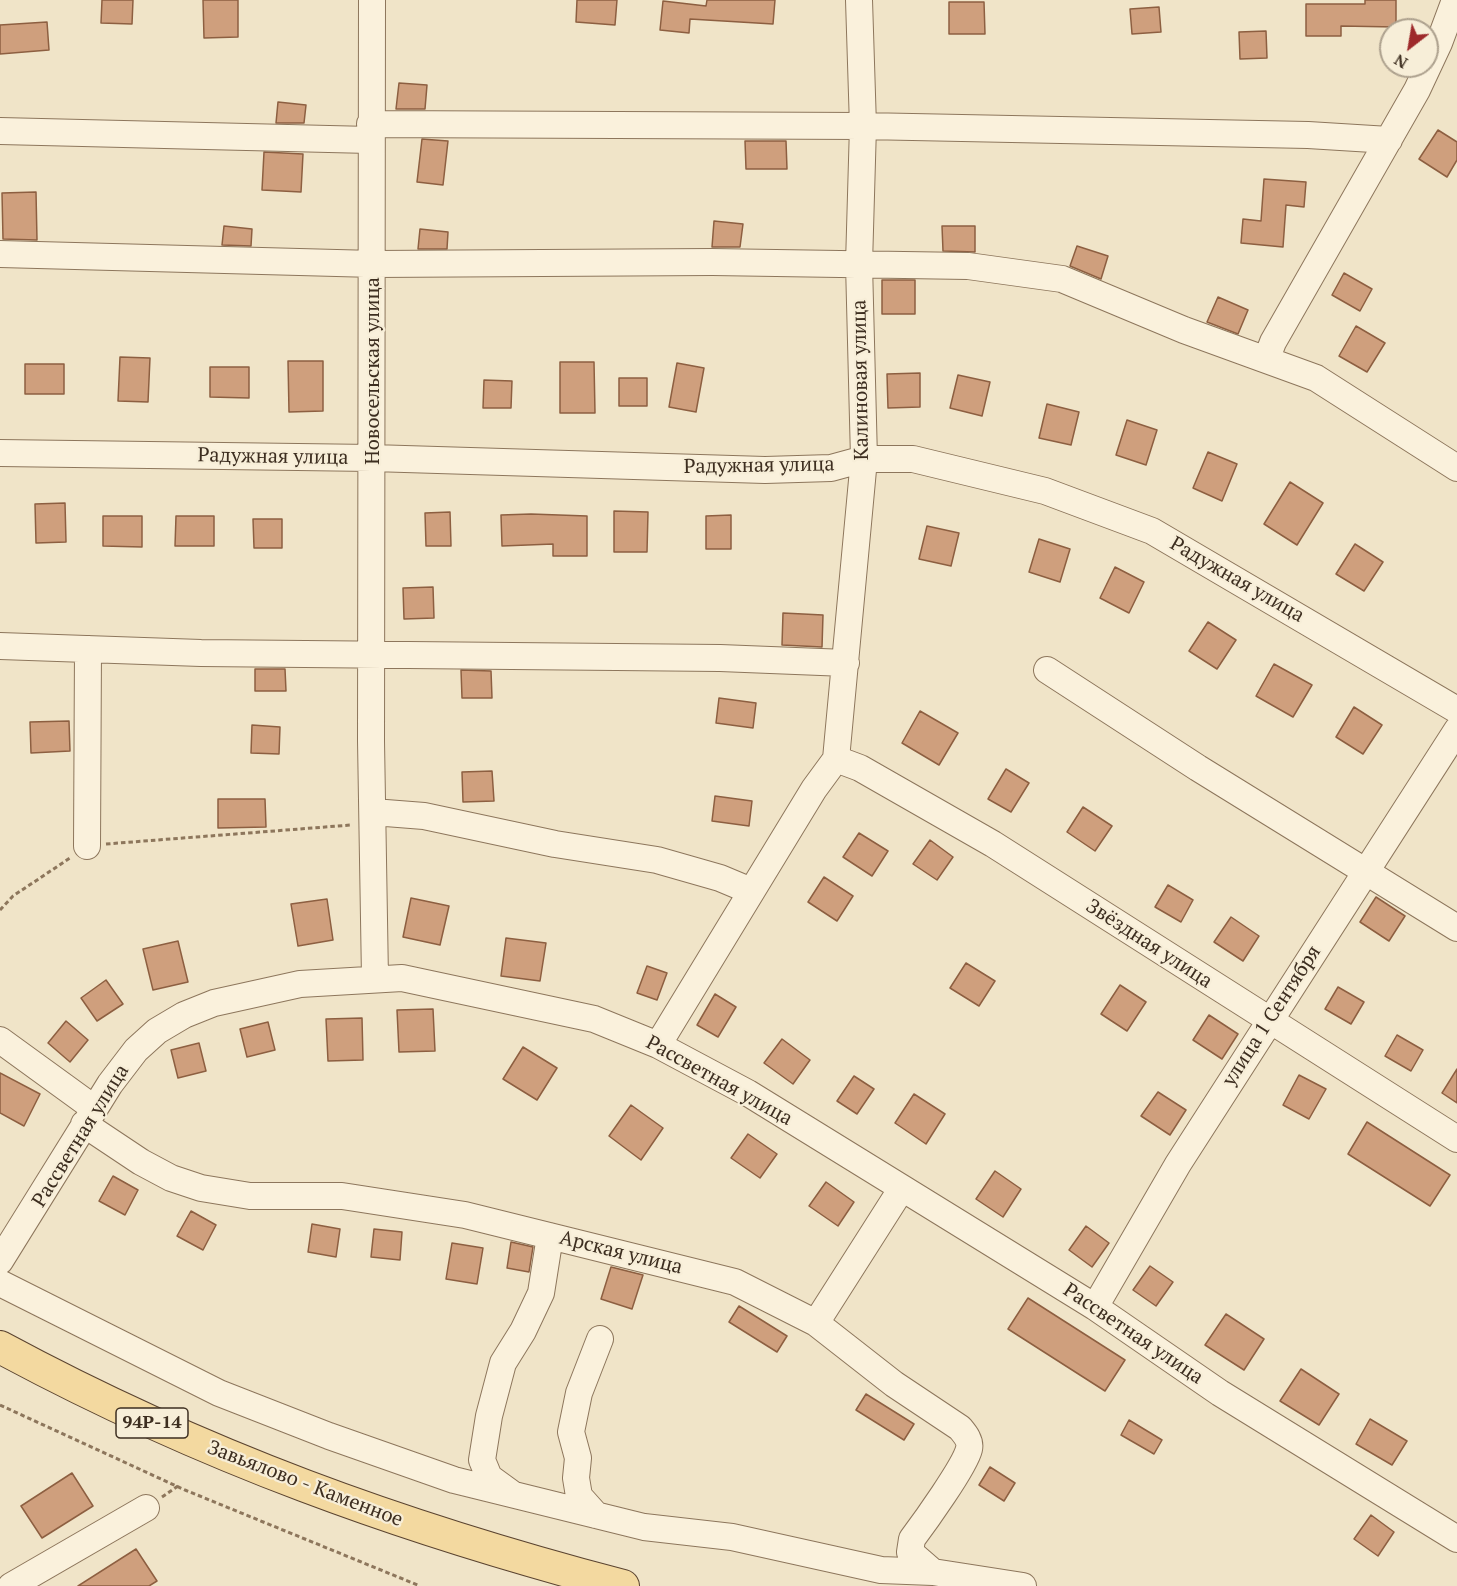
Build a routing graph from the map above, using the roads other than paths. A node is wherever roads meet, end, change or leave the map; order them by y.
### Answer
1 (372, 0) edge
2 (859, 0) edge
3 (1455, 0) edge
4 (863, 126) junction
5 (0, 131) edge
6 (370, 132) junction
7 (1389, 140) junction
8 (0, 254) edge
9 (374, 264) junction
10 (859, 264) junction
11 (1267, 358) junction
12 (0, 453) edge
13 (372, 458) junction
14 (864, 459) junction
15 (1457, 468) edge
16 (0, 646) edge
17 (88, 649) junction
18 (372, 655) junction
19 (846, 663) junction
20 (1047, 670) dead end
21 (1457, 710) edge
22 (1457, 729) edge
23 (836, 759) junction
24 (373, 817) junction
25 (87, 846) road end
26 (1366, 871) junction
27 (751, 891) junction
28 (1457, 928) edge
29 (375, 978) junction
30 (1269, 1021) junction
31 (0, 1040) edge
32 (658, 1045) junction
33 (89, 1116) junction
34 (1457, 1139) edge
35 (902, 1188) junction
36 (550, 1236) junction
37 (0, 1261) edge
38 (0, 1283) edge
39 (1095, 1307) junction
40 (816, 1323) junction
41 (600, 1339) dead end
42 (0, 1347) edge
43 (513, 1495) junction
44 (146, 1508) dead end
45 (596, 1515) junction
46 (1457, 1539) edge
47 (933, 1572) junction
48 (11, 1586) edge
49 (623, 1586) edge
50 (1023, 1586) edge

1 - 6 street, Новосельская улица
2 - 4 street, Калиновая улица
3 - 7 street
4 - 6 street
4 - 7 street
4 - 10 street, Калиновая улица
5 - 6 street
6 - 9 street, Новосельская улица
7 - 11 street
8 - 9 street
9 - 10 street
9 - 13 street, Новосельская улица
10 - 11 street
10 - 14 street, Калиновая улица
11 - 15 street
12 - 13 street, Радужная улица
13 - 14 street, Радужная улица
13 - 18 street, Новосельская улица
14 - 19 street, Калиновая улица
14 - 21 street, Радужная улица
16 - 17 street
17 - 18 street
17 - 25 street
18 - 19 street
18 - 24 street, Новосельская улица
19 - 23 street, Калиновая улица
20 - 26 street
22 - 26 street, улица 1 Сентября
23 - 27 street
23 - 30 street, Звёздная улица
24 - 27 street
24 - 29 street, Новосельская улица
26 - 28 street
26 - 30 street, улица 1 Сентября
27 - 32 street
29 - 32 street, Рассветная улица
29 - 33 street, Рассветная улица
30 - 34 street, Звёздная улица
30 - 39 street, улица 1 Сентября
31 - 33 street, Арская улица
32 - 35 street, Рассветная улица
33 - 36 street, Арская улица
33 - 37 street, Рассветная улица
35 - 39 street, Рассветная улица
35 - 40 street
36 - 40 street, Арская улица
36 - 43 street
38 - 43 street
39 - 46 street, Рассветная улица
40 - 47 street, Арская улица
41 - 45 street
42 - 49 main road, Завьялово - Каменное / 94Р-14
43 - 45 street
44 - 48 street
45 - 47 street
47 - 50 street

